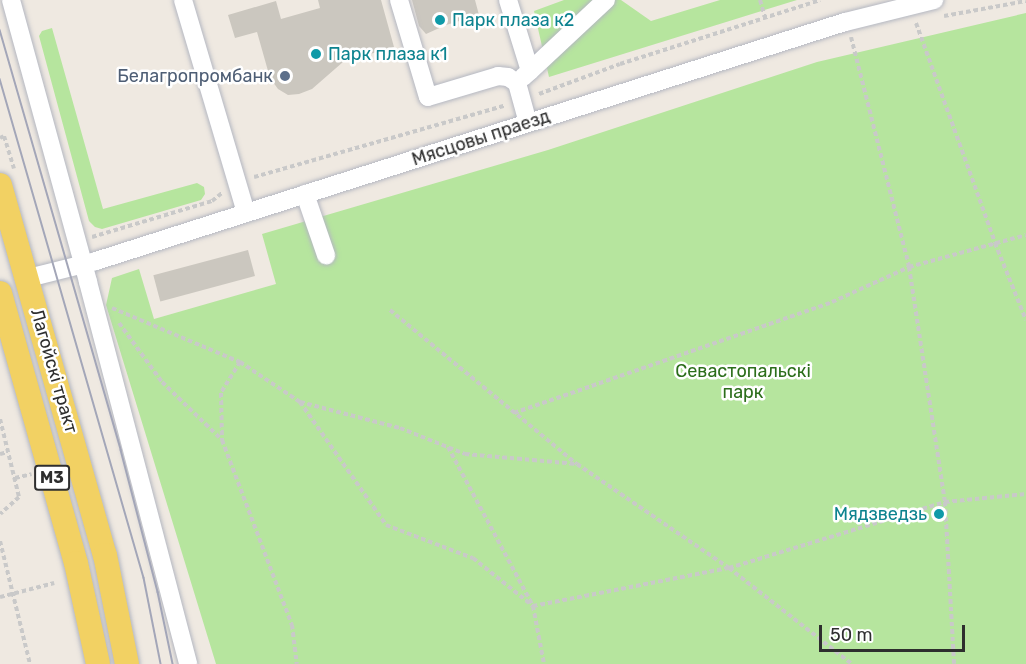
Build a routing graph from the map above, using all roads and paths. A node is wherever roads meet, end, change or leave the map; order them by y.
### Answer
1 (10, 0) edge
2 (183, 0) edge
3 (399, 0) edge
4 (508, 0) edge
5 (606, 0) edge
6 (760, 0) edge
7 (820, 0) edge
8 (934, 0) edge
9 (909, 6) junction
10 (765, 17) junction
11 (845, 22) junction
12 (523, 85) junction
13 (528, 123) junction
14 (237, 182) junction
15 (0, 185) edge
16 (305, 194) junction
17 (246, 213) junction
18 (1026, 235) edge
19 (89, 237) dead end
20 (995, 243) junction
21 (326, 255) dead end
22 (83, 264) junction
23 (909, 267) junction
24 (28, 278) junction
25 (0, 288) edge
26 (0, 293) edge
27 (390, 310) dead end
28 (1026, 320) edge
29 (240, 362) junction
30 (300, 402) junction
31 (513, 413) junction
32 (0, 419) edge
33 (222, 440) junction
34 (448, 447) junction
35 (8, 452) junction
36 (0, 454) edge
37 (577, 464) junction
38 (1026, 494) edge
39 (945, 502) junction
40 (0, 514) edge
41 (0, 540) edge
42 (729, 568) junction
43 (54, 583) dead end
44 (13, 594) junction
45 (0, 597) edge
46 (533, 606) junction
47 (30, 664) edge
48 (98, 664) edge
49 (127, 664) edge
50 (188, 664) edge
51 (297, 664) edge
52 (544, 664) edge
53 (852, 664) edge
54 (954, 664) edge

1 - 22 street
2 - 14 street
3 - 12 street
4 - 12 street
5 - 12 street
6 - 10 path
7 - 10 path
8 - 9 street, Мясцовы праезд
9 - 11 street, Мясцовы праезд
9 - 20 path
10 - 12 path
11 - 13 street, Мясцовы праезд
11 - 23 path
12 - 13 street
12 - 14 path
13 - 16 street, Мясцовы праезд
14 - 17 street
14 - 19 path
15 - 24 main road, Лагойскі тракт / М3
16 - 17 street, Мясцовы праезд
16 - 21 street
17 - 22 street, Мясцовы праезд
18 - 20 path
20 - 23 path
20 - 28 path
22 - 24 street, Мясцовы праезд
22 - 50 street
23 - 31 path
23 - 39 path
24 - 25 main road
24 - 49 main road, Лагойскі тракт / М3
26 - 48 main road, Лагойскі тракт / М3
27 - 31 path
29 - 30 path
29 - 33 path
29 - 33 path
30 - 34 path
30 - 46 path
31 - 37 path
32 - 35 path
33 - 51 path
34 - 37 path
34 - 46 path
35 - 36 path
35 - 40 path
37 - 42 path
38 - 39 path
39 - 42 path
39 - 54 path
41 - 44 path
42 - 46 path
42 - 53 path
43 - 44 path
44 - 45 path
44 - 47 path
46 - 52 path

